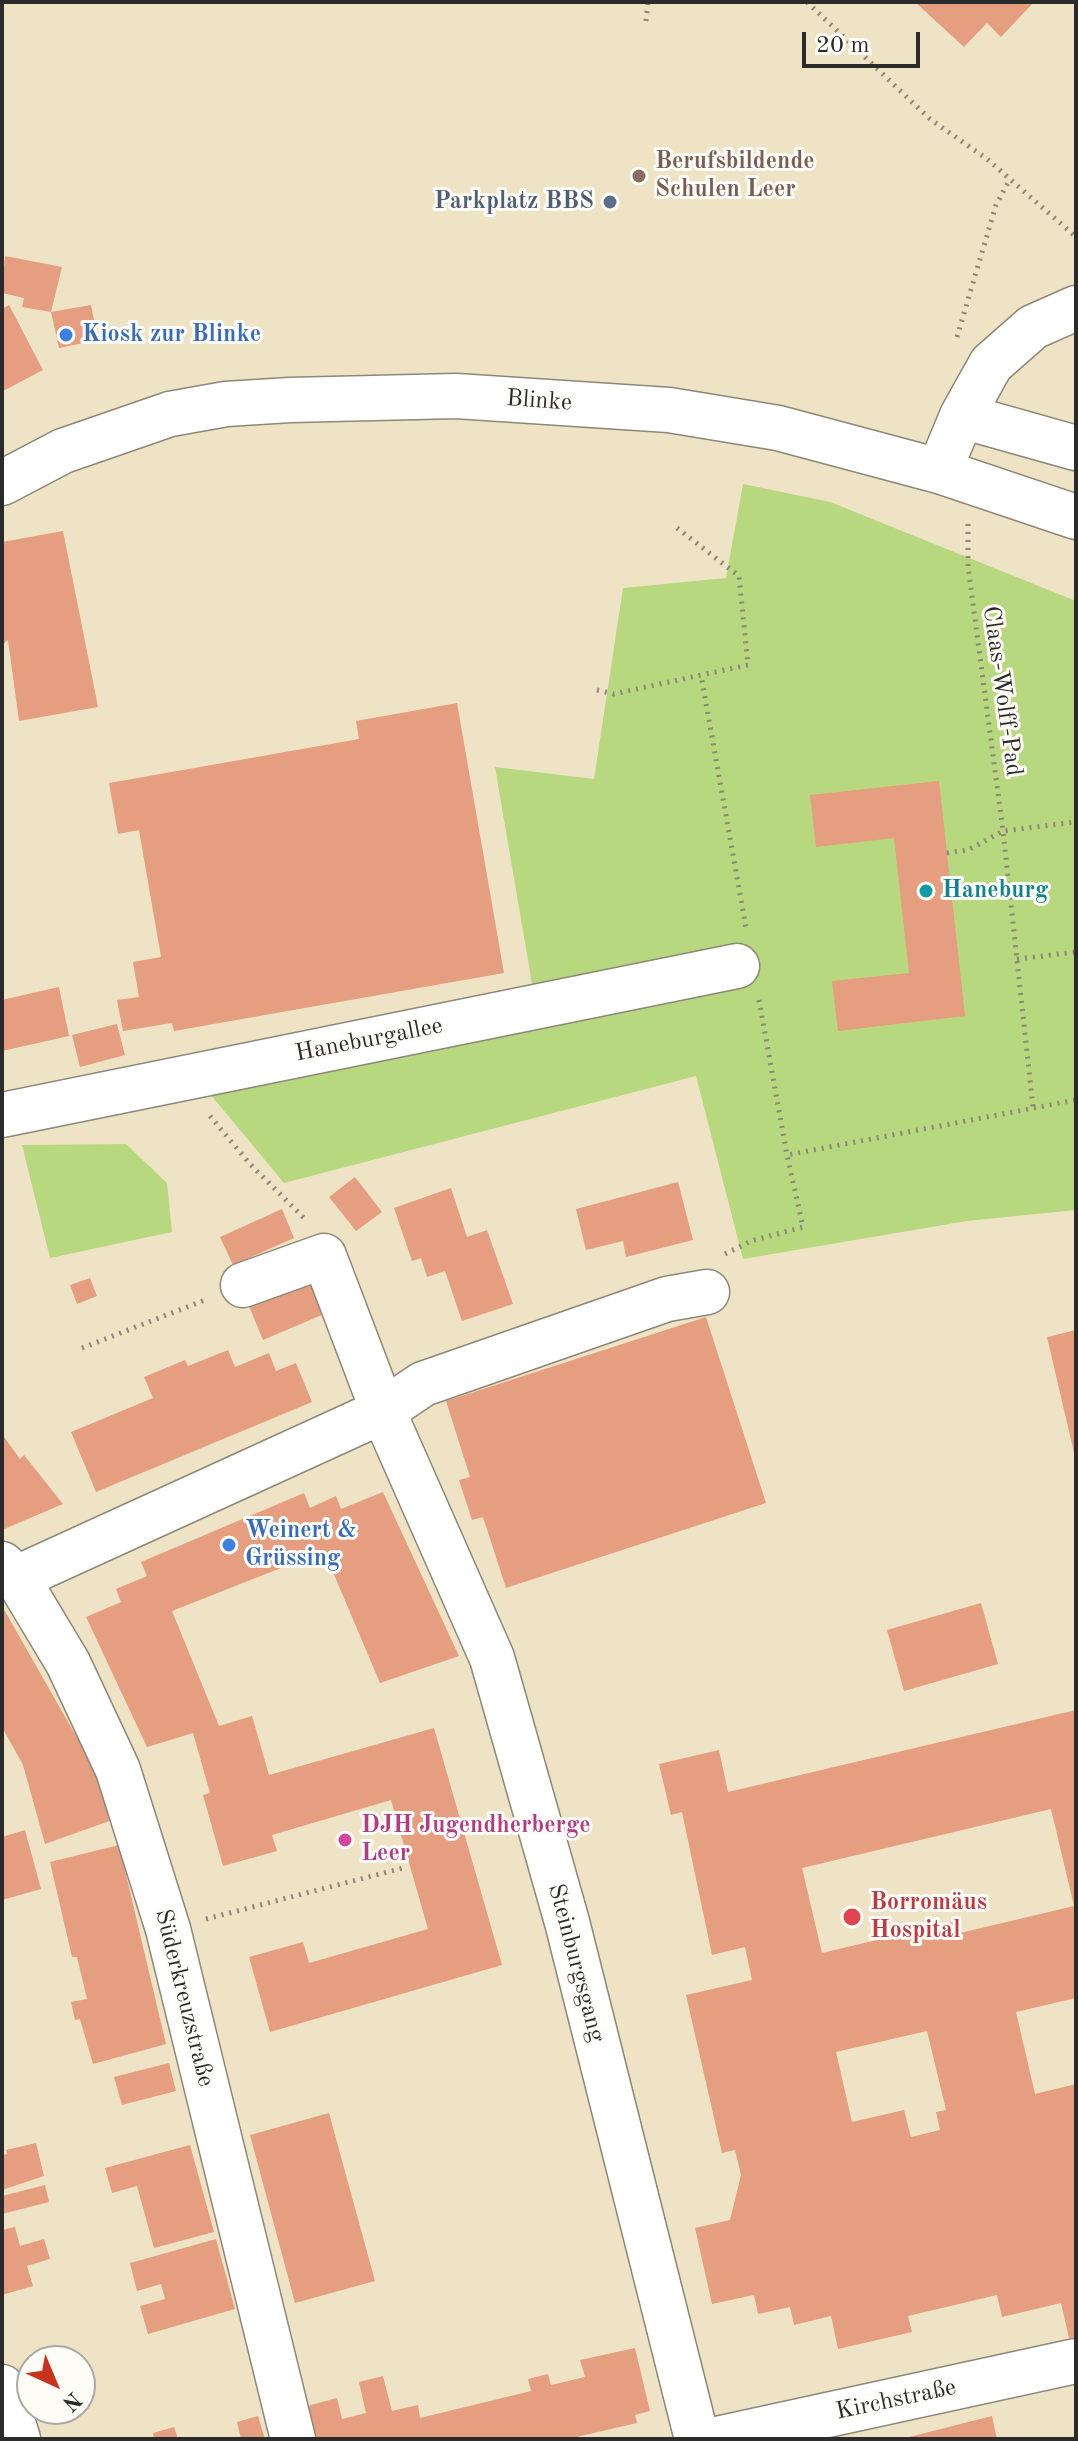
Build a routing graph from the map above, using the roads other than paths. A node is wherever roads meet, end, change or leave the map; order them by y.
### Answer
1 (1076, 308) edge
2 (967, 408) junction
3 (1076, 448) edge
4 (954, 476) junction
5 (2, 483) edge
6 (1076, 517) edge
7 (742, 951) road end
8 (2, 1115) edge
9 (243, 1285) road end
10 (707, 1292) road end
11 (383, 1411) junction
12 (10, 1571) edge
13 (1076, 2361) edge
14 (2, 2387) edge
15 (18, 2439) edge
16 (293, 2439) edge
17 (697, 2439) edge
18 (717, 2439) edge

1 - 2 street
2 - 3 street
2 - 4 street
4 - 5 street, Blinke
4 - 6 street, Blinke
7 - 8 street, Haneburgallee
9 - 11 street, Steinburgsgang
10 - 11 street
11 - 12 street
11 - 17 street, Steinburgsgang
12 - 16 street, Süderkreuzstraße
13 - 18 street, Kirchstraße
14 - 15 street

